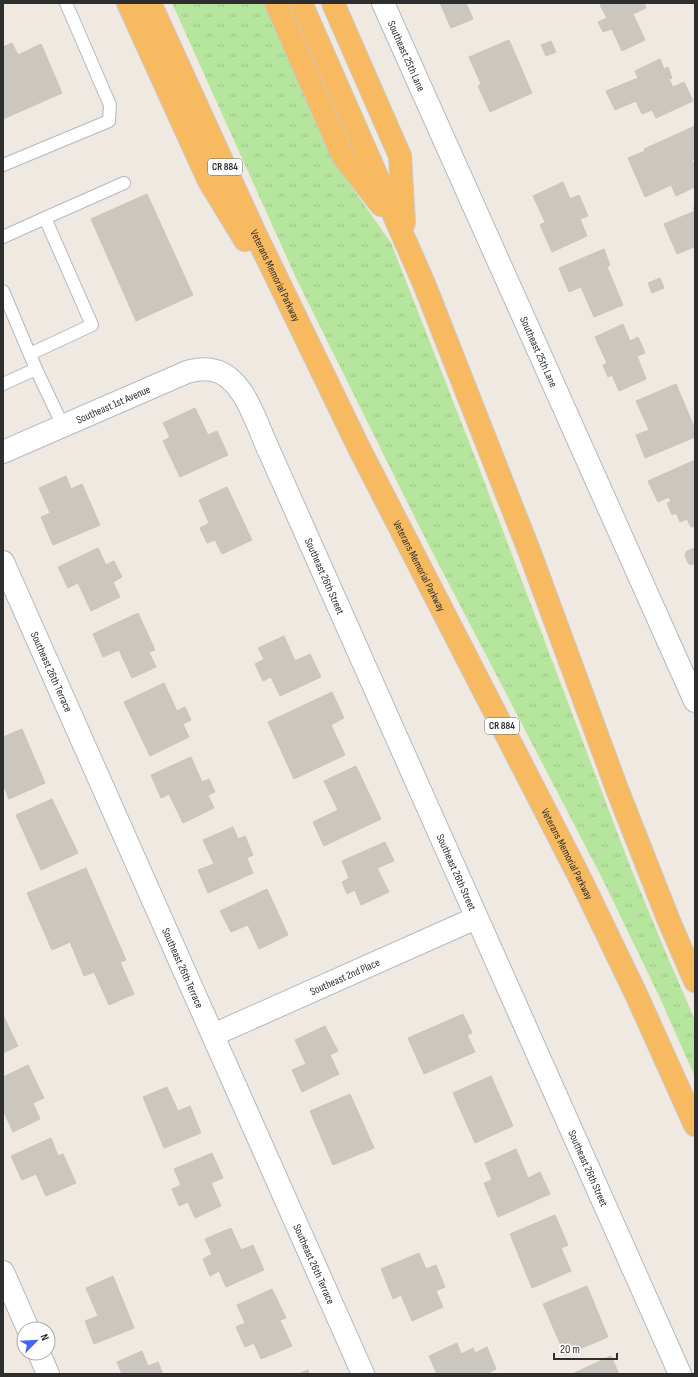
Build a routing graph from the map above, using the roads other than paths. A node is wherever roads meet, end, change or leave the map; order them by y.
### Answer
1 (66, 3) edge
2 (128, 3) edge
3 (150, 3) edge
4 (276, 3) edge
5 (301, 3) edge
6 (333, 3) edge
7 (383, 3) edge
8 (3, 165) edge
9 (124, 183) dead end
10 (45, 218) junction
11 (3, 237) edge
12 (404, 237) junction
13 (3, 291) edge
14 (302, 330) junction
15 (30, 354) junction
16 (36, 369) junction
17 (225, 375) joint
18 (3, 384) edge
19 (63, 426) junction
20 (3, 452) edge
21 (3, 562) edge
22 (695, 701) edge
23 (476, 918) junction
24 (695, 981) edge
25 (214, 1035) junction
26 (695, 1126) edge
27 (3, 1272) edge
28 (24, 1321) edge
29 (42, 1361) edge
30 (48, 1374) edge
31 (363, 1374) edge
32 (680, 1374) edge

1 - 8 lane
2 - 14 highway
3 - 14 highway, Veterans Memorial Parkway / CR 884
4 - 12 highway
5 - 12 highway
6 - 12 highway
7 - 22 street, Southeast 25th Lane
9 - 10 lane
10 - 11 lane
10 - 15 lane
12 - 24 highway
13 - 15 lane
14 - 26 highway, Veterans Memorial Parkway / CR 884
15 - 16 lane
16 - 18 lane
16 - 19 lane
17 - 19 street, Southeast 1st Avenue
17 - 23 street, Southeast 26th Street
19 - 20 street, Southeast 1st Avenue
21 - 25 street, Southeast 26th Terrace
23 - 25 street, Southeast 2nd Place
23 - 32 street, Southeast 26th Street
25 - 31 street, Southeast 26th Terrace
27 - 28 street
29 - 30 street

